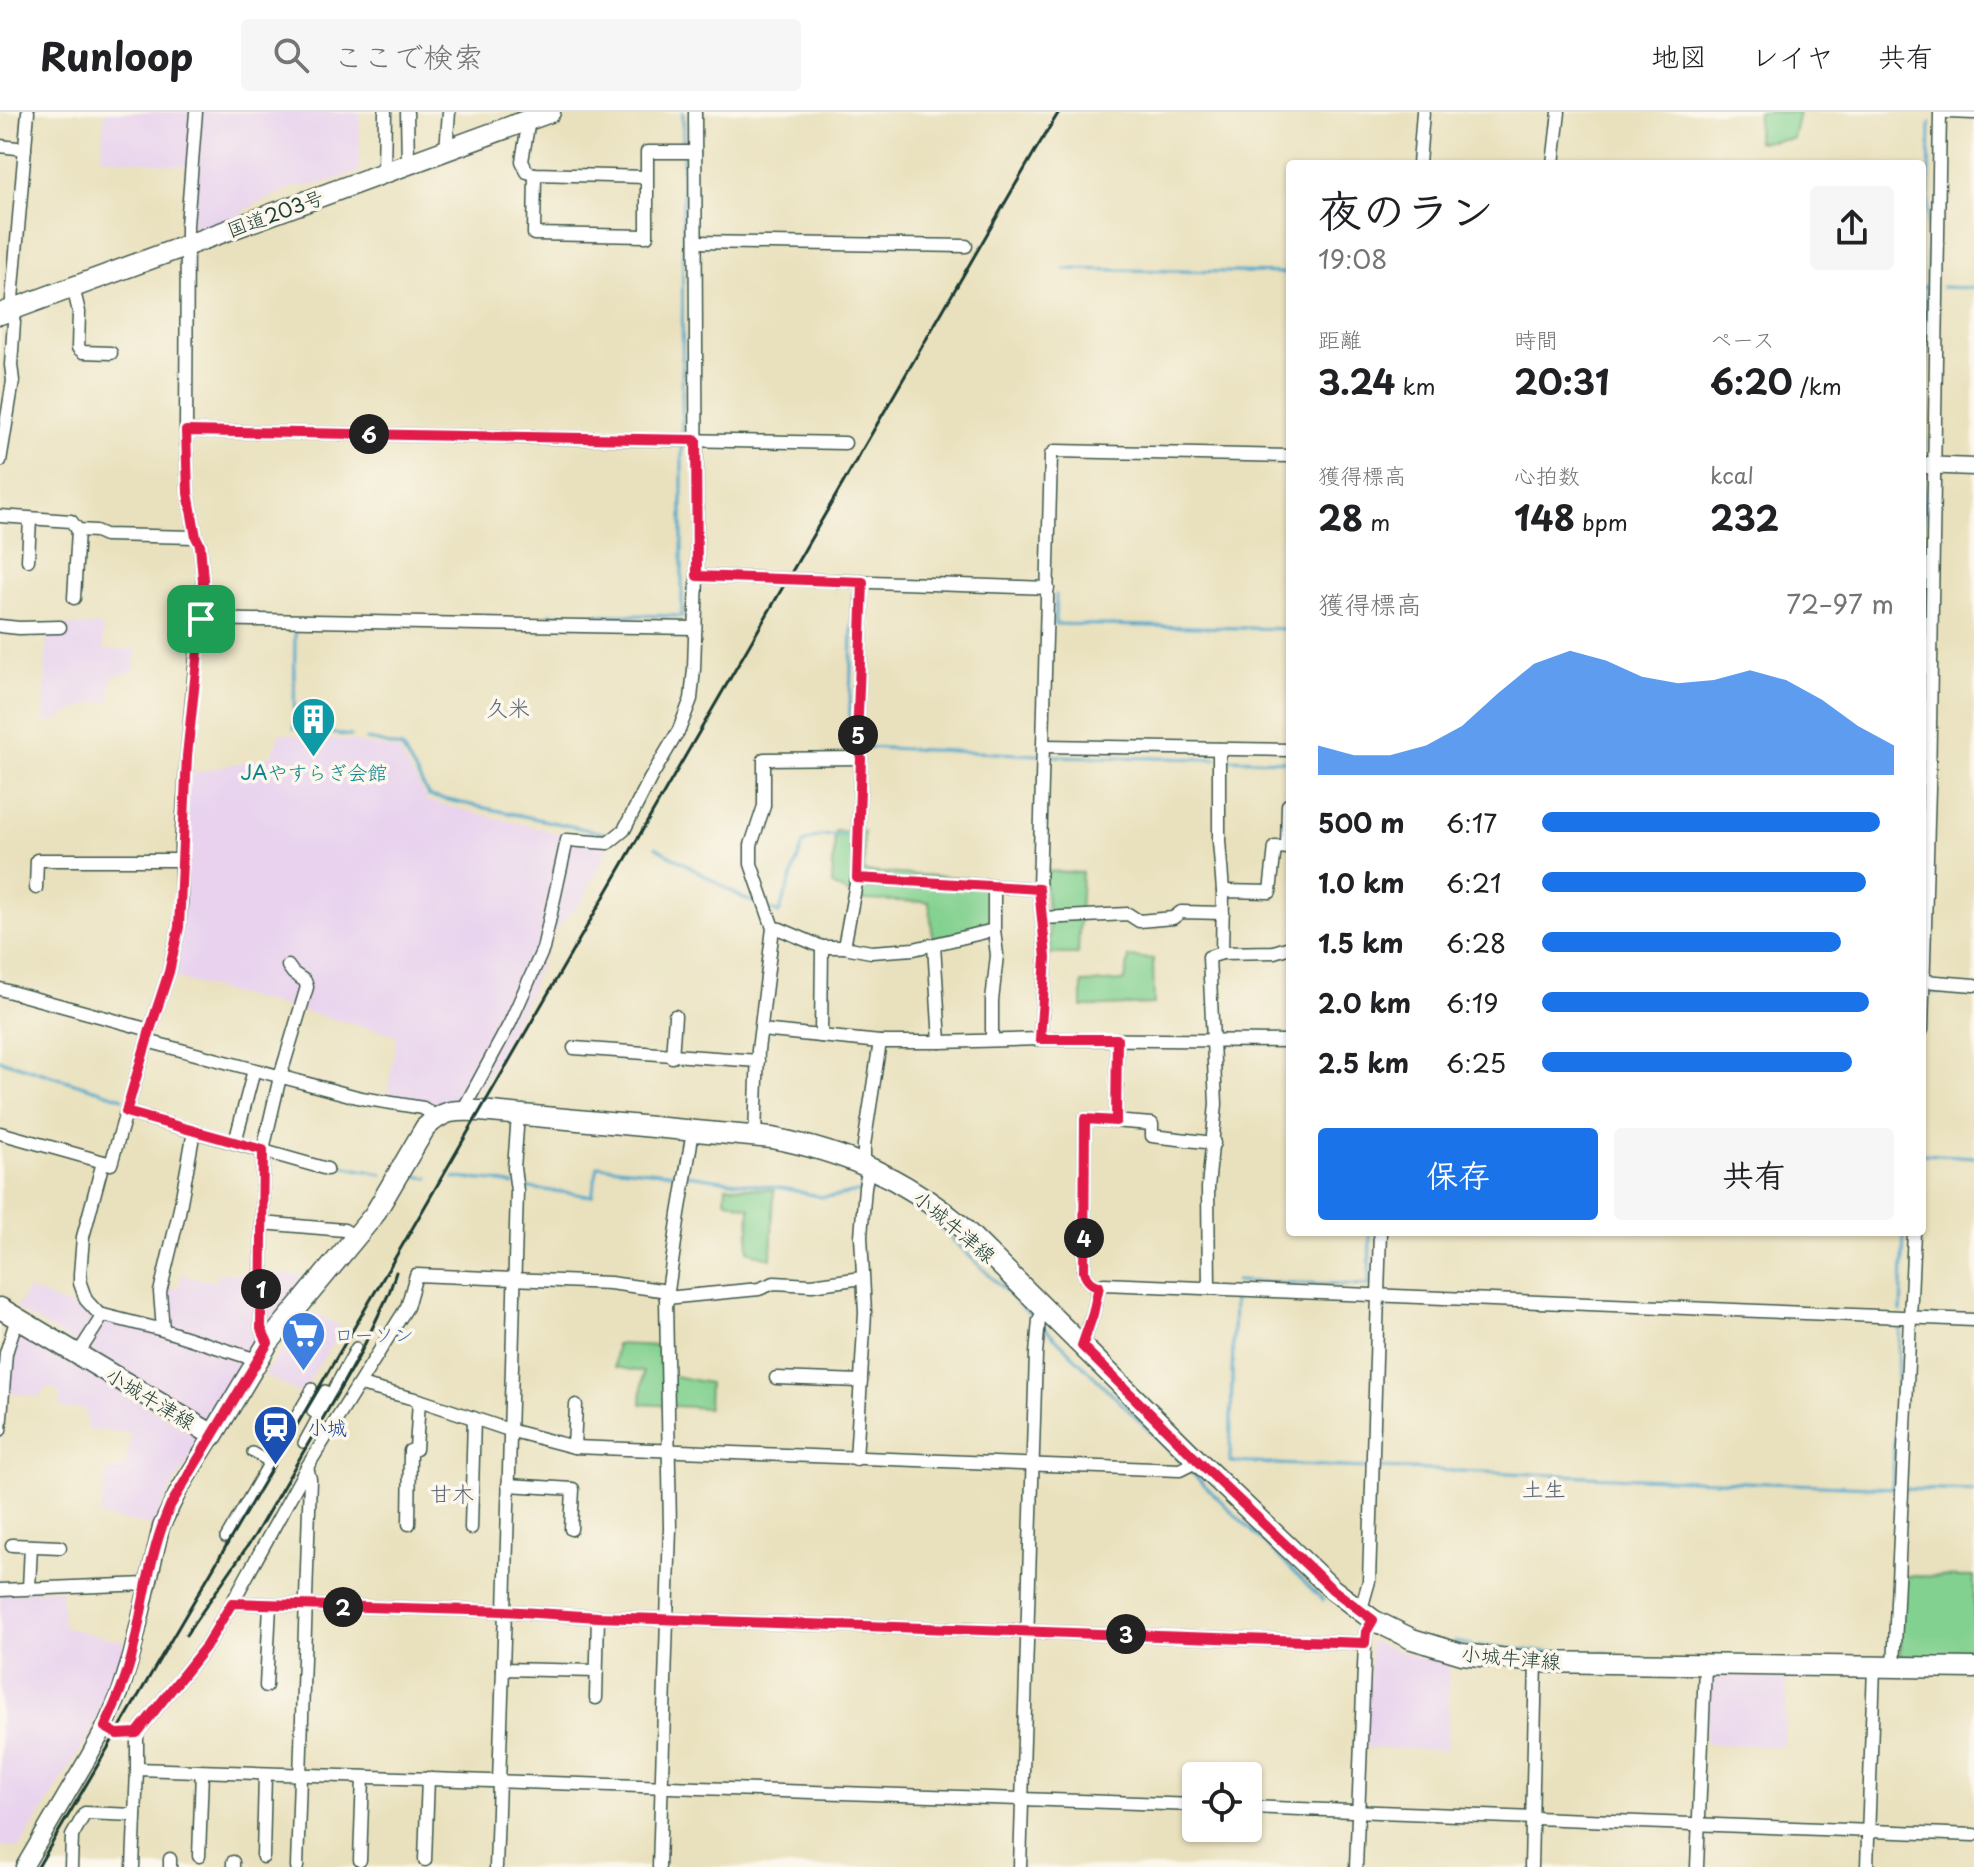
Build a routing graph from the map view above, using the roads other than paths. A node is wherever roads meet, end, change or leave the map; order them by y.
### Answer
1 (28, 112) edge
2 (196, 112) edge
3 (385, 112) edge
4 (407, 112) edge
5 (449, 112) edge
6 (550, 112) edge
7 (695, 112) edge
8 (1423, 112) edge
9 (1559, 112) edge
10 (1940, 112) edge
11 (1947, 112) edge
12 (1974, 113) edge
13 (529, 120) junction
14 (0, 146) edge
15 (25, 149) junction
16 (446, 150) junction
17 (695, 152) junction
18 (1419, 160) edge
19 (1553, 160) edge
20 (408, 164) junction
21 (384, 173) junction
22 (535, 174) junction
23 (646, 177) junction
24 (696, 242) junction
25 (187, 245) junction
26 (966, 246) dead end
27 (0, 254) edge
28 (16, 255) junction
29 (73, 287) junction
30 (5, 312) edge
31 (111, 353) dead end
32 (186, 431) junction
33 (696, 440) junction
34 (845, 443) dead end
35 (1286, 456) edge
36 (0, 461) edge
37 (1928, 466) edge
38 (1974, 467) edge
39 (0, 516) edge
40 (30, 519) junction
41 (78, 530) junction
42 (196, 537) junction
43 (28, 560) dead end
44 (697, 576) junction
45 (863, 582) junction
46 (1048, 588) junction
47 (74, 598) dead end
48 (201, 619) junction
49 (0, 626) edge
50 (60, 627) dead end
51 (694, 628) junction
52 (1926, 680) edge
53 (1044, 746) junction
54 (1219, 749) junction
55 (1286, 750) edge
56 (855, 758) junction
57 (1286, 848) edge
58 (182, 860) junction
59 (857, 878) junction
60 (994, 887) junction
61 (36, 888) dead end
62 (1039, 889) junction
63 (1223, 891) junction
64 (1223, 913) junction
65 (1042, 918) junction
66 (770, 922) junction
67 (994, 930) junction
68 (934, 945) junction
69 (822, 947) junction
70 (844, 947) junction
71 (1286, 948) edge
72 (1222, 953) junction
73 (288, 966) dead end
74 (1926, 981) edge
75 (1974, 985) edge
76 (0, 989) edge
77 (675, 1016) dead end
78 (761, 1030) junction
79 (148, 1036) junction
80 (821, 1036) junction
81 (1040, 1039) junction
82 (1117, 1039) junction
83 (992, 1040) junction
84 (1214, 1040) junction
85 (1286, 1041) edge
86 (880, 1042) junction
87 (940, 1042) junction
88 (574, 1048) dead end
89 (672, 1057) junction
90 (758, 1061) junction
91 (254, 1070) junction
92 (280, 1077) junction
93 (463, 1110) junction
94 (126, 1112) junction
95 (518, 1115) junction
96 (436, 1117) junction
97 (1116, 1121) junction
98 (194, 1131) junction
99 (693, 1131) junction
100 (0, 1133) edge
101 (755, 1136) junction
102 (235, 1142) junction
103 (1214, 1143) junction
104 (264, 1147) junction
105 (103, 1162) junction
106 (867, 1165) junction
107 (327, 1169) dead end
108 (262, 1223) junction
109 (1380, 1236) edge
110 (1914, 1236) edge
111 (356, 1237) junction
112 (515, 1278) junction
113 (862, 1278) junction
114 (1099, 1286) junction
115 (1209, 1288) junction
116 (667, 1295) junction
117 (1378, 1295) junction
118 (8, 1313) edge
119 (103, 1315) junction
120 (1911, 1318) junction
121 (1041, 1319) junction
122 (1974, 1320) edge
123 (163, 1330) junction
124 (1082, 1346) junction
125 (356, 1347) dead end
126 (262, 1351) junction
127 (78, 1354) junction
128 (776, 1378) dead end
129 (861, 1381) junction
130 (360, 1385) junction
131 (328, 1393) junction
132 (419, 1400) junction
133 (576, 1405) dead end
134 (474, 1418) junction
135 (0, 1430) edge
136 (509, 1430) junction
137 (213, 1435) junction
138 (303, 1443) dead end
139 (574, 1447) junction
140 (669, 1451) junction
141 (252, 1452) dead end
142 (856, 1459) junction
143 (268, 1462) junction
144 (1191, 1464) junction
145 (1033, 1465) junction
146 (307, 1467) junction
147 (508, 1485) junction
148 (409, 1524) dead end
149 (471, 1528) dead end
150 (571, 1529) dead end
151 (225, 1538) dead end
152 (12, 1545) dead end
153 (31, 1546) junction
154 (60, 1547) dead end
155 (147, 1584) junction
156 (29, 1588) junction
157 (0, 1590) edge
158 (232, 1603) junction
159 (270, 1605) junction
160 (306, 1606) junction
161 (505, 1611) junction
162 (1366, 1615) junction
163 (598, 1617) junction
164 (668, 1619) junction
165 (1028, 1630) junction
166 (1365, 1643) junction
167 (1536, 1662) junction
168 (1887, 1663) junction
169 (1705, 1666) junction
170 (1974, 1668) edge
171 (503, 1669) junction
172 (597, 1671) junction
173 (266, 1686) dead end
174 (596, 1698) dead end
175 (105, 1727) junction
176 (137, 1733) junction
177 (137, 1769) junction
178 (202, 1772) junction
179 (265, 1774) junction
180 (302, 1775) junction
181 (363, 1777) junction
182 (428, 1778) junction
183 (499, 1780) junction
184 (661, 1786) junction
185 (1023, 1798) junction
186 (1182, 1804) edge
187 (1262, 1808) edge
188 (1358, 1811) junction
189 (135, 1815) junction
190 (1532, 1818) junction
191 (1699, 1824) junction
192 (1868, 1831) junction
193 (1974, 1835) edge
194 (199, 1856) dead end
195 (263, 1857) dead end
196 (360, 1860) dead end
197 (425, 1860) dead end
198 (24, 1867) edge
199 (71, 1867) edge
200 (133, 1867) edge
201 (297, 1867) edge
202 (496, 1867) edge
203 (659, 1867) edge
204 (1020, 1867) edge
205 (1356, 1867) edge
206 (1531, 1867) edge
207 (1697, 1867) edge
208 (1867, 1867) edge

1 - 15 street
2 - 25 street
3 - 21 street
4 - 20 street
5 - 16 street
6 - 13 main road, 国道203号
7 - 17 street
8 - 18 street
9 - 19 street
10 - 37 street
11 - 12 street
13 - 16 main road, 国道203号
13 - 22 street
14 - 15 street
15 - 28 street
16 - 20 main road, 国道203号
17 - 23 street
17 - 24 street
20 - 21 main road, 国道203号
21 - 25 main road, 国道203号
22 - 23 street
22 - 23 street
24 - 26 street
24 - 33 street
25 - 29 main road, 国道203号
25 - 32 street
27 - 28 street
28 - 30 street
29 - 30 main road, 国道203号
29 - 31 street
30 - 36 street
32 - 33 street
32 - 42 street
33 - 34 street
33 - 44 street
35 - 46 street
37 - 38 street
37 - 52 street
39 - 40 street
40 - 41 street
40 - 43 street
41 - 42 street
41 - 47 street
42 - 48 street
44 - 45 street
44 - 51 street
45 - 46 street
45 - 56 street
46 - 53 street
48 - 51 street
48 - 58 street
49 - 50 street
51 - 93 street
53 - 54 street
53 - 62 street
54 - 55 street
54 - 63 street
56 - 59 street
56 - 66 street
57 - 63 street
58 - 61 street
58 - 79 street
59 - 60 street
59 - 70 street
60 - 62 street
60 - 67 street
62 - 65 street
63 - 64 street
64 - 65 street
64 - 72 street
65 - 81 street
66 - 69 street
66 - 78 street
67 - 68 street
67 - 83 street
68 - 70 street
68 - 87 street
69 - 70 street
69 - 80 street
71 - 72 street
72 - 84 street
73 - 92 street
74 - 75 street
76 - 79 street
77 - 89 street
78 - 80 street
78 - 90 street
79 - 91 street
79 - 94 street
80 - 86 street
81 - 82 street
81 - 83 street
82 - 84 street
82 - 97 street
83 - 87 street
84 - 85 street
84 - 103 street
86 - 87 street
86 - 106 street
88 - 89 street
89 - 90 street
90 - 101 street
91 - 92 street
91 - 102 street
92 - 96 street
92 - 104 street
93 - 95 main road, 小城牛津線
93 - 96 main road, 小城牛津線
94 - 98 street
94 - 105 street
95 - 99 main road, 小城牛津線
95 - 112 street
96 - 111 main road, 小城牛津線
97 - 103 street
97 - 114 street
98 - 102 street
98 - 123 street
99 - 101 main road, 小城牛津線
99 - 116 street
100 - 105 street
101 - 106 main road, 小城牛津線
102 - 104 street
103 - 115 street
104 - 107 street
104 - 108 street
105 - 119 street
106 - 113 street
106 - 121 main road, 小城牛津線
108 - 111 street
108 - 126 street
109 - 117 street
110 - 120 street
111 - 126 main road, 小城牛津線
112 - 116 street
112 - 130 street
112 - 136 street
113 - 116 street
113 - 129 street
114 - 115 street
114 - 124 street
115 - 117 street
116 - 140 street
117 - 120 street
117 - 162 street
118 - 127 main road, 小城牛津線
118 - 135 street
119 - 123 street
119 - 127 street
120 - 122 street
120 - 168 street
121 - 124 main road, 小城牛津線
121 - 145 street
123 - 126 street
124 - 144 main road, 小城牛津線
125 - 131 street
126 - 137 main road, 小城牛津線
127 - 137 main road, 小城牛津線
128 - 129 street
129 - 142 street
130 - 132 street
130 - 146 street
131 - 138 street
131 - 143 street
132 - 134 street
132 - 148 street
133 - 139 street
134 - 136 street
134 - 149 street
136 - 139 street
136 - 147 street
137 - 155 street
139 - 140 street
140 - 142 street
140 - 164 street
141 - 143 street
142 - 145 street
143 - 151 street
144 - 145 street
144 - 162 main road, 小城牛津線
145 - 165 street
146 - 158 street
146 - 160 street
147 - 150 street
147 - 161 street
152 - 153 street
153 - 154 street
153 - 156 street
155 - 156 street
155 - 175 street
156 - 157 street
158 - 159 street
158 - 176 street
159 - 160 street
159 - 173 street
160 - 161 street
160 - 180 street
161 - 163 street
161 - 171 street
162 - 166 street
162 - 167 main road, 小城牛津線
163 - 164 street
163 - 172 street
164 - 165 street
164 - 184 street
165 - 166 street
165 - 185 street
166 - 188 street
167 - 169 main road, 小城牛津線
167 - 190 street
168 - 169 main road, 小城牛津線
168 - 170 main road, 小城牛津線
168 - 192 street
169 - 191 street
171 - 172 street
171 - 183 street
172 - 174 street
175 - 176 street
175 - 198 street
176 - 177 street
177 - 178 street
177 - 189 street
178 - 179 street
178 - 194 street
179 - 180 street
179 - 195 street
180 - 181 street
180 - 201 street
181 - 182 street
181 - 196 street
182 - 183 street
182 - 197 street
183 - 184 street
183 - 202 street
184 - 185 street
184 - 203 street
185 - 186 street
185 - 204 street
187 - 188 street
188 - 190 street
188 - 205 street
189 - 199 street
189 - 200 street
190 - 191 street
190 - 206 street
191 - 192 street
191 - 207 street
192 - 193 street
192 - 208 street

